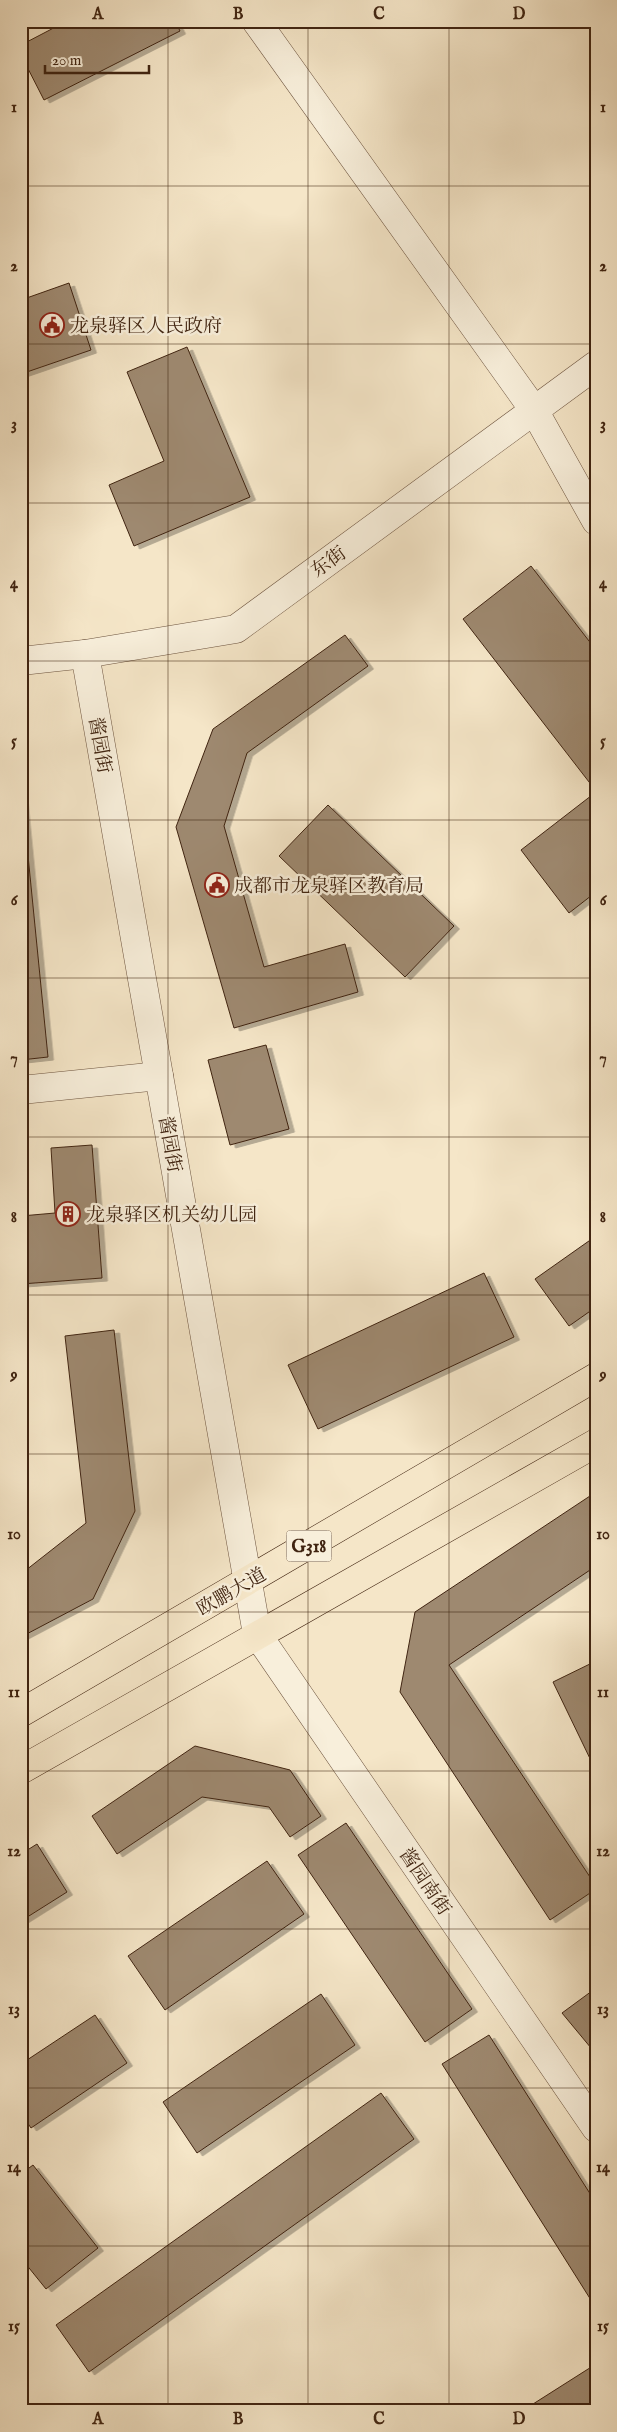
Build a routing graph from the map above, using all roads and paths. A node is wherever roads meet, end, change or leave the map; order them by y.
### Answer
1 (256, 21) edge
2 (596, 365) edge
3 (534, 410) junction
4 (596, 521) edge
5 (85, 654) junction
6 (21, 661) edge
7 (160, 1076) junction
8 (21, 1090) edge
9 (596, 1377) edge
10 (596, 1442) edge
11 (247, 1582) junction
12 (257, 1634) junction
13 (21, 1713) edge
14 (21, 1770) edge
15 (596, 2128) edge

1 - 3 street
2 - 3 street, 东街
3 - 4 street
3 - 5 street, 东街
5 - 6 street, 东街
5 - 7 street, 酱园街
7 - 8 street
7 - 11 street, 酱园街
9 - 11 highway, 欧鹏大道 / G318
10 - 12 highway, G318
11 - 12 street, 酱园街
11 - 13 highway, 欧鹏大道 / G318
12 - 14 highway, G318
12 - 15 street, 酱园南街

